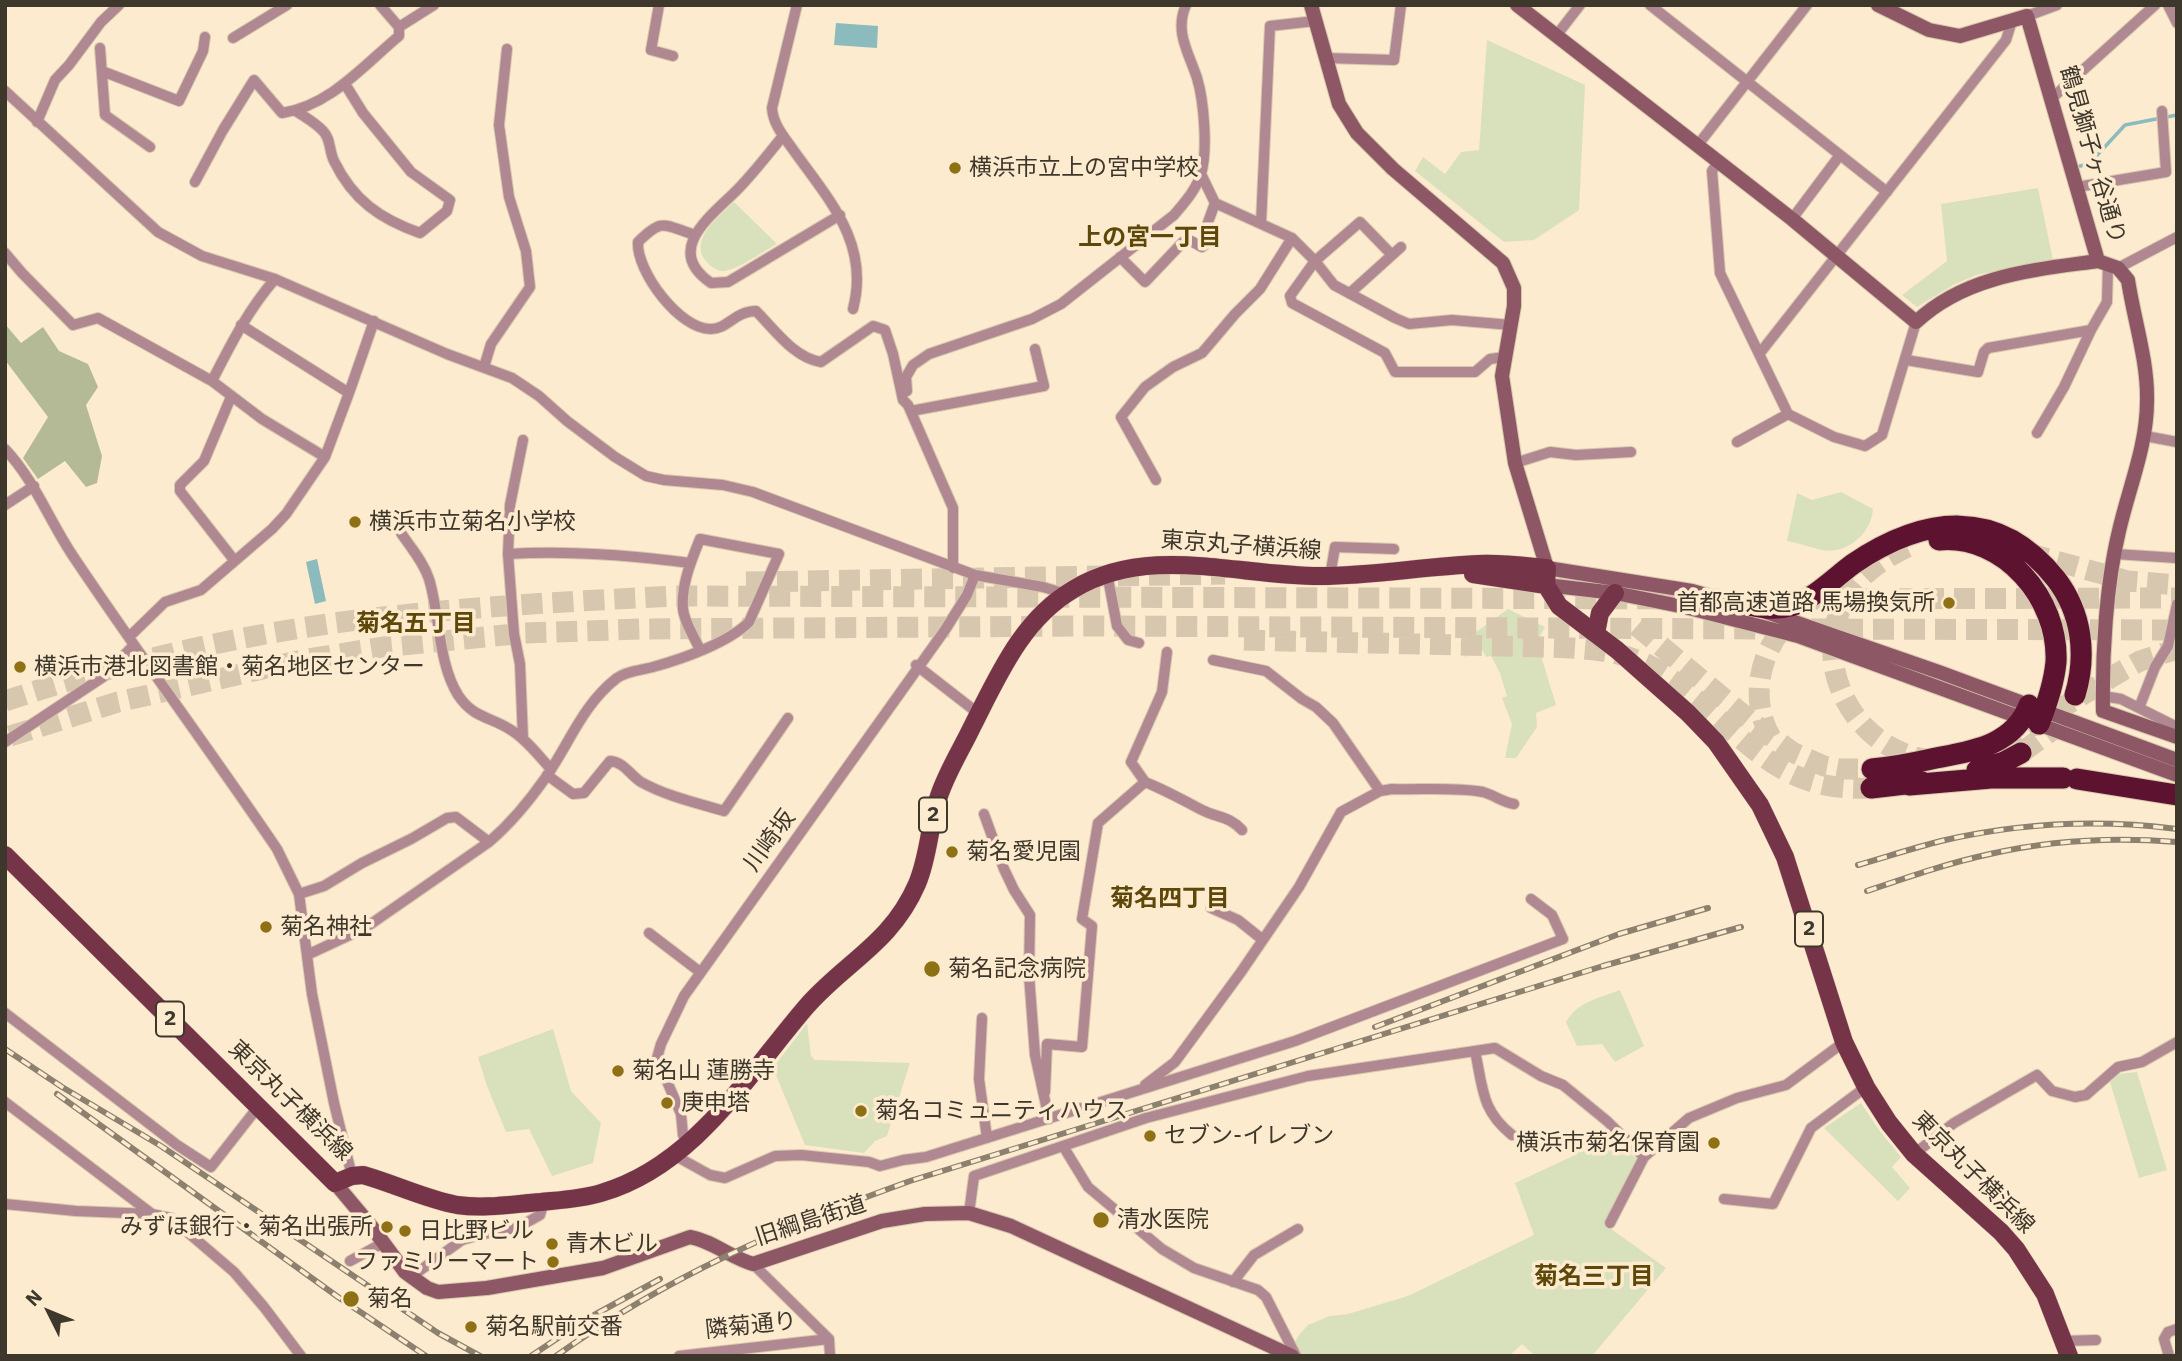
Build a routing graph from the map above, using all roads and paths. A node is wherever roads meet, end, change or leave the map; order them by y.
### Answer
1 (119, 5) edge
2 (286, 5) edge
3 (380, 5) edge
4 (434, 5) edge
5 (659, 5) edge
6 (797, 5) edge
7 (1186, 5) edge
8 (1311, 5) edge
9 (1401, 5) edge
10 (1517, 5) edge
11 (1580, 5) edge
12 (1650, 5) edge
13 (1807, 5) edge
14 (1878, 5) edge
15 (2057, 5) edge
16 (2155, 5) edge
17 (2168, 5) edge
18 (2027, 16) junction
19 (2012, 21) junction
20 (1315, 22) junction
21 (2177, 23) edge
22 (399, 27) junction
23 (1556, 36) junction
24 (205, 37) dead end
25 (233, 38) dead end
26 (100, 48) dead end
27 (507, 50) dead end
28 (673, 56) dead end
29 (1325, 58) junction
30 (102, 71) junction
31 (1747, 81) junction
32 (345, 85) junction
33 (5, 91) edge
34 (2051, 99) junction
35 (296, 111) junction
36 (2162, 111) dead end
37 (37, 122) junction
38 (783, 136) junction
39 (2177, 138) edge
40 (2164, 139) junction
41 (1697, 146) junction
42 (150, 147) dead end
43 (1840, 155) junction
44 (1718, 162) junction
45 (1201, 174) junction
46 (195, 182) dead end
47 (2077, 187) junction
48 (1887, 192) junction
49 (1215, 203) junction
50 (840, 215) junction
51 (1791, 219) junction
52 (1261, 224) junction
53 (695, 234) junction
54 (1292, 238) junction
55 (2176, 240) edge
56 (5, 253) edge
57 (1838, 256) junction
58 (1120, 257) junction
59 (1315, 261) junction
60 (2108, 265) junction
61 (275, 279) junction
62 (1350, 293) junction
63 (853, 309) dead end
64 (374, 321) junction
65 (1916, 322) junction
66 (241, 325) junction
67 (1511, 325) junction
68 (2091, 330) junction
69 (1035, 349) dead end
70 (1760, 353) junction
71 (1505, 358) junction
72 (1906, 360) junction
73 (484, 367) junction
74 (212, 381) junction
75 (349, 393) junction
76 (231, 397) junction
77 (909, 408) junction
78 (1788, 414) junction
79 (2037, 433) dead end
80 (2145, 436) junction
81 (523, 440) dead end
82 (1737, 442) dead end
83 (2177, 442) edge
84 (5, 449) edge
85 (1631, 452) dead end
86 (325, 457) junction
87 (1515, 463) junction
88 (1156, 480) dead end
89 (34, 486) junction
90 (5, 505) edge
91 (401, 533) dead end
92 (1907, 547) tunnel mouth
93 (1394, 549) dead end
94 (508, 554) junction
95 (2115, 554) junction
96 (2177, 558) edge
97 (234, 560) junction
98 (690, 563) junction
99 (953, 568) junction
100 (1107, 573) junction
101 (975, 575) junction
102 (1330, 576) junction
103 (1547, 576) junction
104 (1615, 593) junction
105 (1066, 594) junction
106 (1739, 603) junction
107 (2177, 604) edge
108 (1596, 633) junction
109 (132, 641) junction
110 (1139, 643) dead end
111 (701, 650) junction
112 (1167, 652) dead end
113 (1213, 660) dead end
114 (918, 666) junction
115 (2075, 695) tunnel mouth
116 (2103, 696) junction
117 (2139, 708) junction
118 (979, 714) junction
119 (2034, 715) junction
120 (788, 718) dead end
121 (2177, 727) edge
122 (2177, 737) edge
123 (2097, 738) junction
124 (523, 739) junction
125 (5, 742) edge
126 (2021, 753) tunnel mouth
127 (2177, 760) edge
128 (549, 771) junction
129 (2177, 775) edge
130 (1145, 782) junction
131 (1909, 785) junction
132 (1380, 791) junction
133 (2177, 795) edge
134 (1514, 804) dead end
135 (984, 814) dead end
136 (1242, 830) dead end
137 (489, 842) junction
138 (5, 855) edge
139 (299, 894) junction
140 (1531, 899) dead end
141 (1212, 908) dead end
142 (649, 933) dead end
143 (1263, 940) junction
144 (307, 955) junction
145 (700, 972) junction
146 (5, 1013) edge
147 (982, 1018) dead end
148 (1844, 1042) junction
149 (2177, 1042) edge
150 (1475, 1051) junction
151 (1866, 1087) junction
152 (1137, 1091) junction
153 (1045, 1093) junction
154 (5, 1102) edge
155 (258, 1107) junction
156 (1049, 1119) junction
157 (1512, 1135) dead end
158 (987, 1138) junction
159 (689, 1143) junction
160 (1063, 1146) junction
161 (1914, 1154) junction
162 (674, 1155) junction
163 (1644, 1157) junction
164 (343, 1180) junction
165 (1724, 1199) dead end
166 (544, 1202) junction
167 (5, 1204) edge
168 (969, 1213) junction
169 (152, 1214) junction
170 (1609, 1223) dead end
171 (1298, 1229) dead end
172 (383, 1242) junction
173 (350, 1261) dead end
174 (753, 1264) junction
175 (411, 1277) junction
176 (1233, 1282) junction
177 (2177, 1329) edge
178 (828, 1339) junction
179 (2096, 1340) dead end
180 (2067, 1348) edge
181 (301, 1356) edge
182 (679, 1356) edge
183 (830, 1356) edge
184 (1294, 1356) edge
185 (2169, 1356) edge

1 - 37 street
2 - 25 street
3 - 22 street
4 - 22 street
5 - 28 street
6 - 38 street
7 - 45 street
8 - 20 street
9 - 29 street
10 - 23 street
11 - 23 street
12 - 31 street
13 - 31 street
14 - 19 street
15 - 18 street
16 - 34 street
17 - 21 street
18 - 19 street
18 - 34 street, 鶴見獅子ヶ谷通り
19 - 48 street
20 - 29 street
20 - 52 street
22 - 32 street
23 - 41 street
24 - 30 street
26 - 30 street
27 - 73 street
29 - 67 street
30 - 42 street
31 - 41 street
31 - 43 street
32 - 35 street
32 - 35 street
33 - 37 street
34 - 47 street, 鶴見獅子ヶ谷通り
35 - 46 street
36 - 40 street
37 - 61 street
38 - 50 street
38 - 53 street
39 - 40 street
40 - 47 street
41 - 44 street
43 - 48 street
43 - 51 street
44 - 51 street
44 - 70 street
45 - 49 street
45 - 58 street
47 - 60 street, 鶴見獅子ヶ谷通り
48 - 57 street
49 - 52 street
49 - 58 street
50 - 53 street
50 - 63 street
51 - 57 street
52 - 54 street
53 - 77 street
54 - 59 street
54 - 88 street
55 - 60 street
56 - 74 street
57 - 65 street
57 - 70 street
58 - 77 street
59 - 62 street
59 - 62 street
59 - 71 street
60 - 65 street
60 - 68 street
60 - 80 street, 鶴見獅子ヶ谷通り
61 - 64 street
61 - 66 street
62 - 67 street
64 - 73 street
64 - 75 street
65 - 72 street
66 - 74 street
66 - 75 street
67 - 71 street
68 - 72 street
68 - 79 street
69 - 77 street
70 - 78 street
71 - 87 street
72 - 78 street
73 - 99 street
74 - 76 street
75 - 86 street
76 - 86 street
76 - 97 street
77 - 99 street
78 - 82 street
80 - 83 street
80 - 95 street, 鶴見獅子ヶ谷通り
81 - 94 street
84 - 89 street
85 - 87 street
86 - 97 street
87 - 103 street
89 - 90 street
89 - 109 street
91 - 124 street
92 - 119 highway
93 - 102 street
94 - 98 street
94 - 124 street
95 - 96 street
95 - 116 street, 鶴見獅子ヶ谷通り
97 - 109 street
98 - 111 street
98 - 111 street
99 - 101 street
100 - 102 main road, 東京丸子横浜線 / 2
100 - 105 main road, 東京丸子横浜線 / 2
100 - 110 street
101 - 105 street
101 - 114 street, 川崎坂
102 - 103 main road, 東京丸子横浜線 / 2
103 - 104 street
103 - 106 street
103 - 108 main road, 東京丸子横浜線 / 2
104 - 108 main road
104 - 119 street
105 - 118 main road, 東京丸子横浜線 / 2
106 - 115 highway
106 - 119 street
107 - 117 street
108 - 148 main road, 東京丸子横浜線 / 2
109 - 125 street
109 - 139 street
111 - 128 street
112 - 130 street
113 - 132 street
114 - 118 street
114 - 145 street, 川崎坂
116 - 117 street
116 - 122 street
117 - 121 street
118 - 159 main road, 東京丸子横浜線 / 2
119 - 123 street
119 - 131 highway
120 - 128 street
123 - 127 street
123 - 129 street
124 - 128 street
126 - 131 highway
128 - 137 street
130 - 136 street
130 - 153 street
131 - 133 highway
132 - 134 street
132 - 143 street
135 - 153 street
137 - 139 street
137 - 144 street
138 - 155 main road, 東京丸子横浜線 / 2
139 - 144 street
140 - 152 street
141 - 143 street
142 - 145 street
143 - 152 street
144 - 164 street
145 - 159 street, 川崎坂
146 - 155 street
147 - 158 street
148 - 151 main road, 東京丸子横浜線 / 2
148 - 163 street
149 - 161 street
150 - 157 street
150 - 160 street
150 - 163 street
151 - 161 main road, 東京丸子横浜線 / 2
151 - 165 street
152 - 156 street
153 - 156 street
154 - 169 street
155 - 164 main road, 東京丸子横浜線 / 2
156 - 158 street
158 - 162 street
159 - 162 main road, 東京丸子横浜線 / 2
160 - 168 street
160 - 176 street
161 - 180 main road, 東京丸子横浜線 / 2
162 - 166 main road, 東京丸子横浜線 / 2
163 - 170 street
164 - 166 main road, 東京丸子横浜線 / 2
164 - 172 street, 旧綱島街道
166 - 175 street
167 - 169 street
168 - 174 street, 旧綱島街道
168 - 184 street, 旧綱島街道
169 - 181 street
171 - 176 street
172 - 173 street
172 - 175 street, 旧綱島街道
174 - 175 street, 旧綱島街道
174 - 178 street
176 - 184 street
177 - 185 street
178 - 182 street, 隣菊通り
178 - 183 street
179 - 180 street

